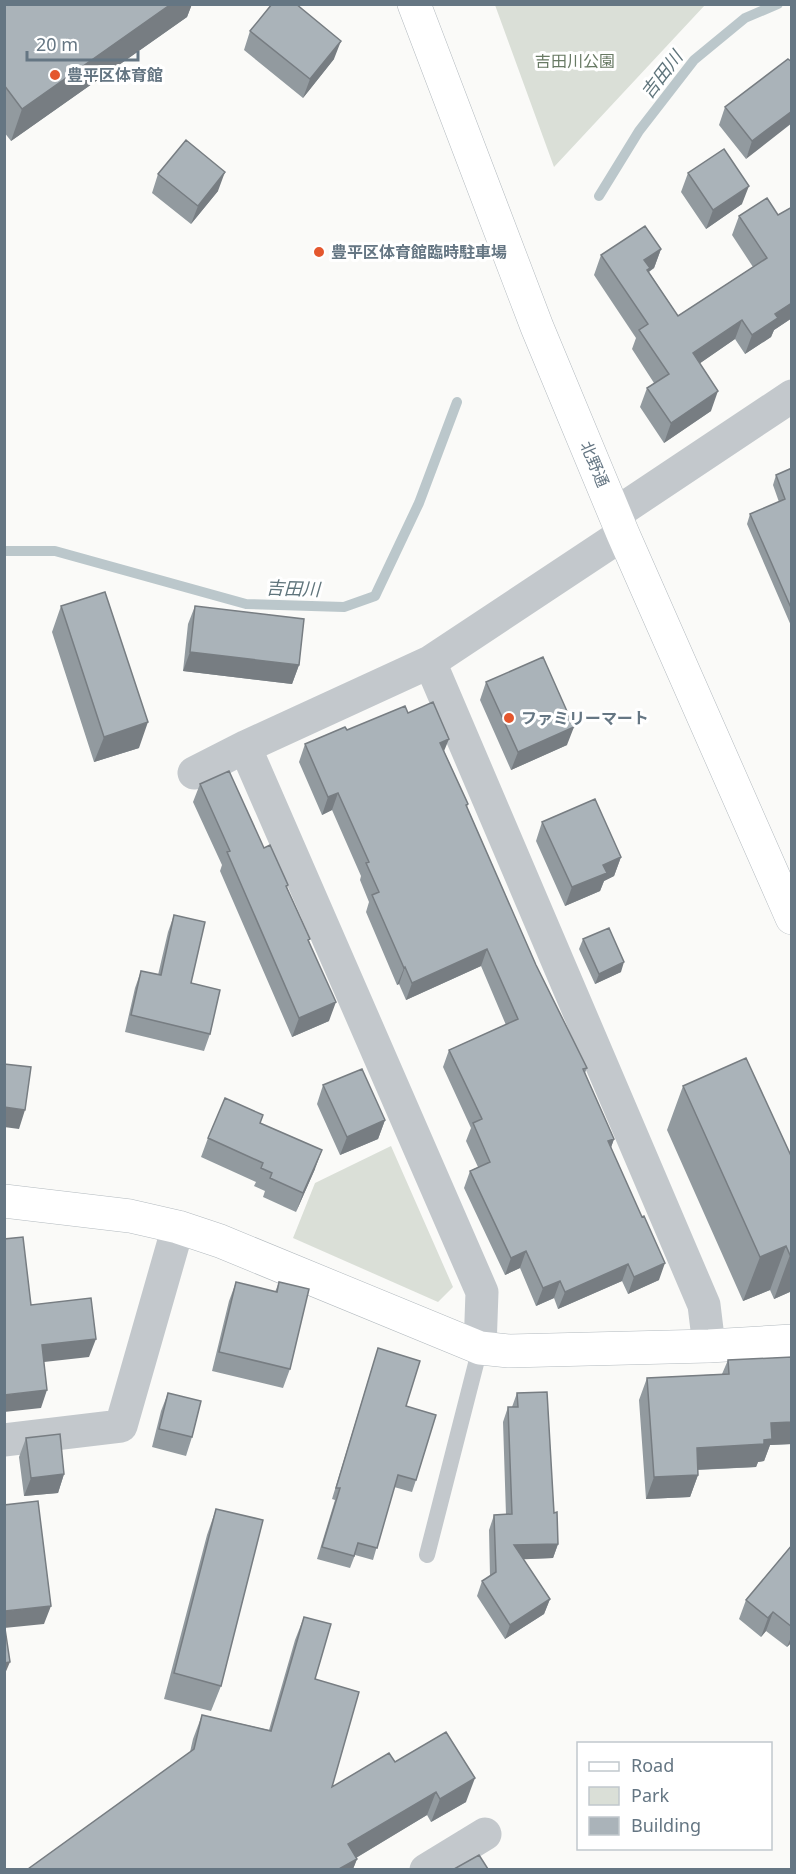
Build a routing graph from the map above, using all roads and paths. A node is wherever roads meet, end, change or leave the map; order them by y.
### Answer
1 (414, 4) edge
2 (792, 396) edge
3 (619, 524) junction
4 (430, 662) junction
5 (245, 747) junction
6 (194, 773) dead end
7 (792, 918) edge
8 (4, 1200) edge
9 (178, 1227) junction
10 (792, 1341) edge
11 (709, 1346) junction
12 (480, 1348) junction
13 (4, 1440) edge
14 (426, 1556) dead end
15 (485, 1834) dead end
16 (426, 1869) edge

1 - 3 street, 北野通
2 - 3 street
3 - 4 street
3 - 7 street, 北野通
4 - 5 street
4 - 11 street
5 - 6 street
5 - 12 street
8 - 9 street
9 - 12 street
9 - 13 street
10 - 11 street
11 - 12 street
12 - 14 lane
15 - 16 street

